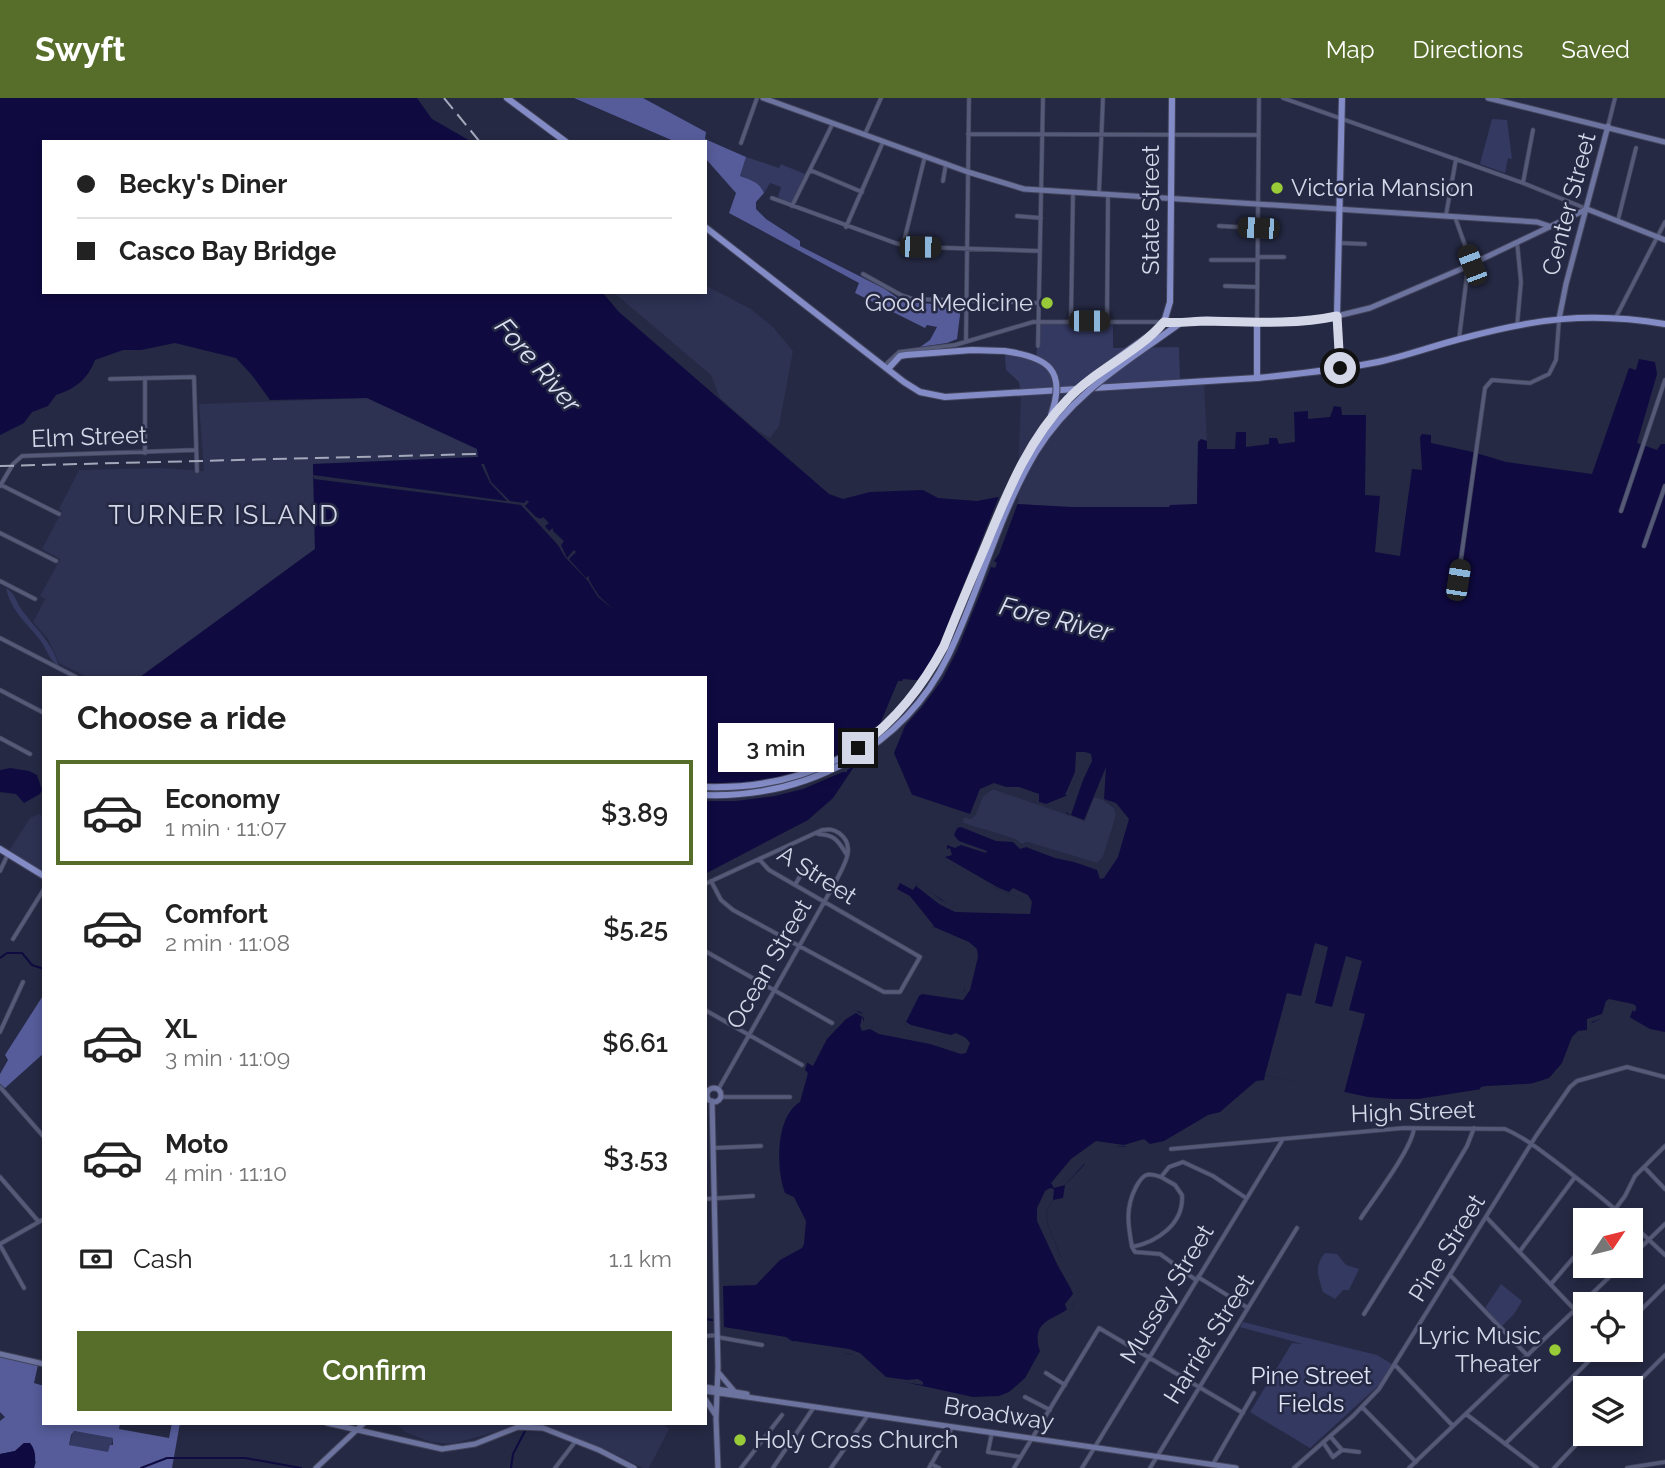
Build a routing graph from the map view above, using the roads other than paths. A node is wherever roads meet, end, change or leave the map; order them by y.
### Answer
1 (507, 98) edge
2 (757, 98) edge
3 (763, 98) edge
4 (881, 98) edge
5 (969, 98) edge
6 (1043, 98) edge
7 (1103, 98) edge
8 (1172, 98) edge
9 (1259, 98) edge
10 (1283, 98) edge
11 (1342, 98) edge
12 (1488, 98) edge
13 (1615, 98) edge
14 (1342, 118) junction
15 (833, 122) junction
16 (1608, 126) junction
17 (1533, 130) dead end
18 (865, 134) junction
19 (968, 134) junction
20 (1042, 134) junction
21 (1102, 135) junction
22 (1259, 135) junction
23 (1171, 136) junction
24 (563, 140) edge
25 (884, 141) junction
26 (1665, 142) edge
27 (741, 143) dead end
28 (1636, 148) dead end
29 (925, 156) junction
30 (1456, 159) junction
31 (946, 163) junction
32 (810, 170) junction
33 (968, 172) junction
34 (943, 181) dead end
35 (1523, 183) junction
36 (1042, 191) junction
37 (862, 192) junction
38 (1073, 193) junction
39 (1099, 195) junction
40 (1108, 196) junction
41 (772, 198) dead end
42 (1170, 199) junction
43 (1259, 204) junction
44 (792, 206) junction
45 (1339, 209) junction
46 (1587, 209) junction
47 (1017, 216) dead end
48 (1446, 216) junction
49 (1454, 217) junction
50 (1041, 218) junction
51 (1618, 220) junction
52 (1665, 222) edge
53 (1219, 226) dead end
54 (1549, 226) junction
55 (846, 227) junction
56 (1258, 228) junction
57 (707, 229) edge
58 (1657, 236) junction
59 (1665, 240) edge
60 (1517, 242) junction
61 (1338, 243) junction
62 (1365, 244) dead end
63 (903, 245) junction
64 (967, 248) junction
65 (1040, 251) junction
66 (1284, 257) dead end
67 (1258, 258) junction
68 (1211, 260) dead end
69 (1470, 266) junction
70 (863, 274) dead end
71 (1225, 286) dead end
72 (1257, 287) junction
73 (966, 302) junction
74 (1170, 302) junction
75 (1039, 303) junction
76 (1337, 316) junction
77 (1616, 317) junction
78 (1559, 319) junction
79 (1039, 321) junction
80 (1071, 321) junction
81 (1107, 321) junction
82 (1164, 322) junction
83 (1257, 322) junction
84 (1179, 324) junction
85 (1665, 324) edge
86 (1517, 326) junction
87 (1153, 337) junction
88 (1459, 339) junction
89 (965, 340) junction
90 (1038, 346) dead end
91 (886, 368) junction
92 (1340, 368) junction
93 (1257, 378) junction
94 (110, 379) dead end
95 (145, 379) junction
96 (1665, 380) edge
97 (1050, 420) junction
98 (195, 450) junction
99 (145, 453) junction
100 (197, 471) dead end
101 (0, 485) edge
102 (1665, 486) edge
103 (1621, 512) dead end
104 (59, 514) dead end
105 (0, 533) edge
106 (1644, 546) dead end
107 (56, 561) dead end
108 (1458, 580) dead end
109 (0, 581) edge
110 (35, 599) dead end
111 (0, 638) edge
112 (74, 676) edge
113 (0, 690) edge
114 (42, 712) edge
115 (0, 738) edge
116 (30, 754) dead end
117 (707, 788) edge
118 (707, 795) edge
119 (0, 849) edge
120 (8, 854) junction
121 (759, 859) junction
122 (806, 866) dead end
123 (0, 871) edge
124 (42, 875) edge
125 (711, 881) junction
126 (707, 883) edge
127 (795, 885) junction
128 (42, 892) edge
129 (824, 902) junction
130 (13, 939) dead end
131 (798, 947) junction
132 (707, 952) edge
133 (23, 982) dead end
134 (774, 991) junction
135 (707, 1011) edge
136 (832, 1023) dead end
137 (0, 1032) edge
138 (748, 1035) junction
139 (802, 1065) dead end
140 (1665, 1077) edge
141 (0, 1087) edge
142 (707, 1089) edge
143 (718, 1090) junction
144 (720, 1097) junction
145 (790, 1097) dead end
146 (709, 1101) edge
147 (1413, 1128) junction
148 (1474, 1128) junction
149 (42, 1135) edge
150 (1283, 1139) junction
151 (1531, 1144) junction
152 (761, 1146) dead end
153 (1665, 1146) edge
154 (713, 1147) junction
155 (1171, 1149) dead end
156 (1644, 1167) junction
157 (0, 1177) edge
158 (1161, 1177) junction
159 (1575, 1177) junction
160 (1665, 1189) edge
161 (753, 1196) dead end
162 (1246, 1198) junction
163 (707, 1199) edge
164 (715, 1199) junction
165 (1615, 1208) edge
166 (1617, 1208) edge
167 (1361, 1218) dead end
168 (1486, 1218) junction
169 (42, 1220) edge
170 (1665, 1224) edge
171 (1297, 1228) dead end
172 (1643, 1234) edge
173 (1649, 1240) junction
174 (0, 1244) edge
175 (1643, 1246) edge
176 (707, 1247) edge
177 (716, 1247) junction
178 (1132, 1247) junction
179 (1520, 1251) junction
180 (1665, 1255) edge
181 (1573, 1258) edge
182 (1450, 1275) junction
183 (1197, 1278) junction
184 (1608, 1278) edge
185 (1551, 1284) junction
186 (1665, 1286) edge
187 (24, 1288) dead end
188 (1594, 1292) edge
189 (1248, 1308) junction
190 (1573, 1308) edge
191 (1643, 1308) edge
192 (1573, 1312) edge
193 (1364, 1314) dead end
194 (707, 1336) edge
195 (718, 1336) junction
196 (762, 1345) dead end
197 (0, 1354) edge
198 (1527, 1355) junction
199 (1665, 1355) edge
200 (1150, 1356) junction
201 (1588, 1362) edge
202 (42, 1364) edge
203 (1395, 1365) junction
204 (718, 1372) junction
205 (1046, 1373) dead end
206 (1643, 1377) edge
207 (1065, 1385) junction
208 (1201, 1386) junction
209 (707, 1389) edge
210 (717, 1390) junction
211 (734, 1391) junction
212 (1254, 1393) dead end
213 (757, 1397) junction
214 (1025, 1397) dead end
215 (707, 1403) edge
216 (816, 1406) junction
217 (1362, 1407) junction
218 (1050, 1410) junction
219 (869, 1413) junction
220 (1243, 1413) junction
221 (1466, 1414) junction
222 (782, 1415) dead end
223 (716, 1419) junction
224 (336, 1425) edge
225 (362, 1425) edge
226 (952, 1426) junction
227 (1453, 1426) junction
228 (357, 1430) junction
229 (993, 1432) junction
230 (1330, 1436) junction
231 (1033, 1438) junction
232 (576, 1440) junction
233 (1323, 1443) junction
234 (1505, 1444) junction
235 (1575, 1446) edge
236 (1094, 1448) junction
237 (1342, 1450) junction
238 (1359, 1452) dead end
239 (1157, 1456) junction
240 (1021, 1457) junction
241 (1416, 1462) junction
242 (1665, 1462) edge
243 (1212, 1464) junction
244 (930, 1466) edge
245 (630, 1467) edge
246 (316, 1468) edge
247 (555, 1468) edge
248 (718, 1468) edge
249 (741, 1468) edge
250 (773, 1468) edge
251 (831, 1468) edge
252 (939, 1468) edge
253 (1014, 1468) edge
254 (1082, 1468) edge
255 (1150, 1468) edge
256 (1234, 1468) edge
257 (1294, 1468) edge
258 (1409, 1468) edge
259 (1537, 1468) edge
260 (1554, 1468) edge
261 (1627, 1468) edge

1 - 24 main road
2 - 27 street
3 - 15 street
4 - 18 street
5 - 19 street
6 - 20 street
7 - 21 street
8 - 23 main road, State Street
9 - 22 street
10 - 14 street
11 - 14 main road
12 - 16 street
13 - 16 street, Center Street
14 - 30 street
14 - 45 main road
15 - 18 street
15 - 32 street
16 - 26 street
16 - 46 street, Center Street
17 - 35 street
18 - 25 street
19 - 20 street
19 - 33 street
20 - 21 street
20 - 36 street
21 - 23 street
21 - 39 street
22 - 23 street
22 - 43 street
23 - 42 main road, State Street
25 - 29 street
25 - 37 street
28 - 51 street
29 - 31 street
29 - 63 street
30 - 35 street
30 - 48 street
31 - 33 street
31 - 34 street
32 - 37 street
32 - 44 street
33 - 36 street
33 - 64 street
35 - 46 street
36 - 38 street
36 - 50 street
37 - 55 street
38 - 39 street
38 - 80 street
39 - 40 street
40 - 42 street
40 - 81 street
41 - 44 street
42 - 43 street
42 - 74 main road, State Street
43 - 45 street
43 - 56 street
44 - 55 street
45 - 48 street
45 - 61 main road
46 - 51 street
46 - 54 street
46 - 78 street, Center Street
47 - 50 street
48 - 49 street
49 - 54 street
49 - 69 street
50 - 65 street
51 - 58 street
52 - 58 street
53 - 56 street
54 - 60 street
55 - 63 street
56 - 67 street
57 - 91 main road
58 - 59 street
58 - 77 street
60 - 69 street
60 - 86 street
61 - 62 street
61 - 76 main road
63 - 64 street
64 - 65 street
64 - 73 street
65 - 75 street
66 - 67 street
67 - 68 street
67 - 72 street
69 - 76 street
69 - 88 street
70 - 73 street
71 - 72 street
72 - 83 street
73 - 75 street
73 - 89 street
74 - 82 main road, State Street
74 - 84 main road
75 - 79 street
76 - 83 main road
76 - 92 main road
77 - 78 main road
77 - 85 main road
78 - 86 main road
78 - 108 street
79 - 80 street
79 - 89 street
79 - 90 street
80 - 81 street
81 - 82 street
82 - 84 main road
82 - 87 main road
83 - 84 main road
83 - 93 main road
84 - 87 main road
86 - 88 main road
87 - 97 main road, bridge
87 - 118 main road, bridge
88 - 92 main road
89 - 91 street
91 - 93 main road
91 - 97 main road, bridge
92 - 93 main road
94 - 95 street
95 - 98 street
95 - 99 street
96 - 103 street
97 - 117 main road, bridge
98 - 99 street, Elm Street
98 - 100 street
99 - 101 street, Elm Street
101 - 104 street
102 - 106 street
105 - 107 street
109 - 110 street
111 - 112 street
113 - 114 street
115 - 116 street
119 - 120 main road
120 - 123 street
120 - 124 main road
121 - 125 street
121 - 127 street, A Street
121 - 129 street, Ocean Street
122 - 127 street
125 - 126 street
125 - 131 street
127 - 129 street, A Street
128 - 130 street
129 - 131 street, Ocean Street
129 - 131 street, A Street
131 - 134 street, Ocean Street
132 - 134 street
133 - 137 street
134 - 136 street
134 - 138 street, Ocean Street
135 - 138 street
138 - 139 street
138 - 143 street, Ocean Street
140 - 151 street, Pine Street
141 - 149 street
142 - 143 street
142 - 146 street
143 - 144 street
144 - 145 street
144 - 146 street
146 - 154 street
147 - 148 street, High Street
147 - 150 street, High Street
147 - 167 street
148 - 151 street, High Street
148 - 193 street
150 - 155 street, High Street
150 - 162 street, Mussey Street
151 - 159 street, High Street
151 - 168 street, Pine Street
152 - 154 street
153 - 156 street
154 - 164 street
156 - 160 street
156 - 166 street
157 - 169 street
158 - 162 street
158 - 178 street
158 - 178 street
159 - 165 street, High Street
159 - 179 street
161 - 164 street
162 - 183 street, Mussey Street
163 - 164 street
164 - 177 street
168 - 179 street
168 - 182 street, Pine Street
169 - 174 street
170 - 173 street
171 - 189 street, Harriet Street
172 - 173 street
173 - 175 street
173 - 180 street
174 - 187 street
176 - 177 street
177 - 195 street
178 - 183 street
179 - 185 street
181 - 185 street
182 - 198 street
182 - 203 street, Pine Street
183 - 189 street
183 - 200 street, Mussey Street
184 - 188 street
185 - 190 street
186 - 191 street
189 - 208 street, Harriet Street
192 - 198 street
194 - 195 street
195 - 196 street
195 - 204 street
197 - 202 street
198 - 221 street
199 - 206 street
200 - 207 street
200 - 208 street
200 - 236 street, Mussey Street
201 - 234 street
203 - 217 street, Pine Street
203 - 227 street
204 - 210 street
204 - 211 street
205 - 207 street
207 - 218 street
208 - 220 street
208 - 239 street, Harriet Street
209 - 210 street, Broadway
210 - 211 street, Broadway
210 - 213 street, Broadway
210 - 223 street
211 - 213 street, Broadway
212 - 220 street
213 - 216 street, Broadway
214 - 218 street
215 - 223 street
216 - 219 street, Broadway
216 - 250 street
217 - 230 street, Pine Street
217 - 241 street
218 - 231 street
219 - 226 street, Broadway
219 - 251 street
220 - 243 street
221 - 227 street
221 - 234 street
222 - 249 street
223 - 248 street
224 - 228 street
225 - 228 street
226 - 229 street, Broadway
226 - 244 street
227 - 241 street
228 - 232 street
228 - 246 street
229 - 231 street, Broadway
229 - 240 street
230 - 233 street, Pine Street
230 - 237 street
231 - 236 street, Broadway
231 - 240 street
232 - 245 street
232 - 247 street
233 - 237 street
233 - 257 street, Pine Street
234 - 259 street
235 - 260 street
236 - 239 street, Broadway
236 - 254 street, Mussey Street
237 - 238 street
239 - 243 street, Broadway
239 - 255 street, Harriet Street
240 - 253 street
241 - 258 street
242 - 261 street
243 - 256 street, Broadway
244 - 252 street

